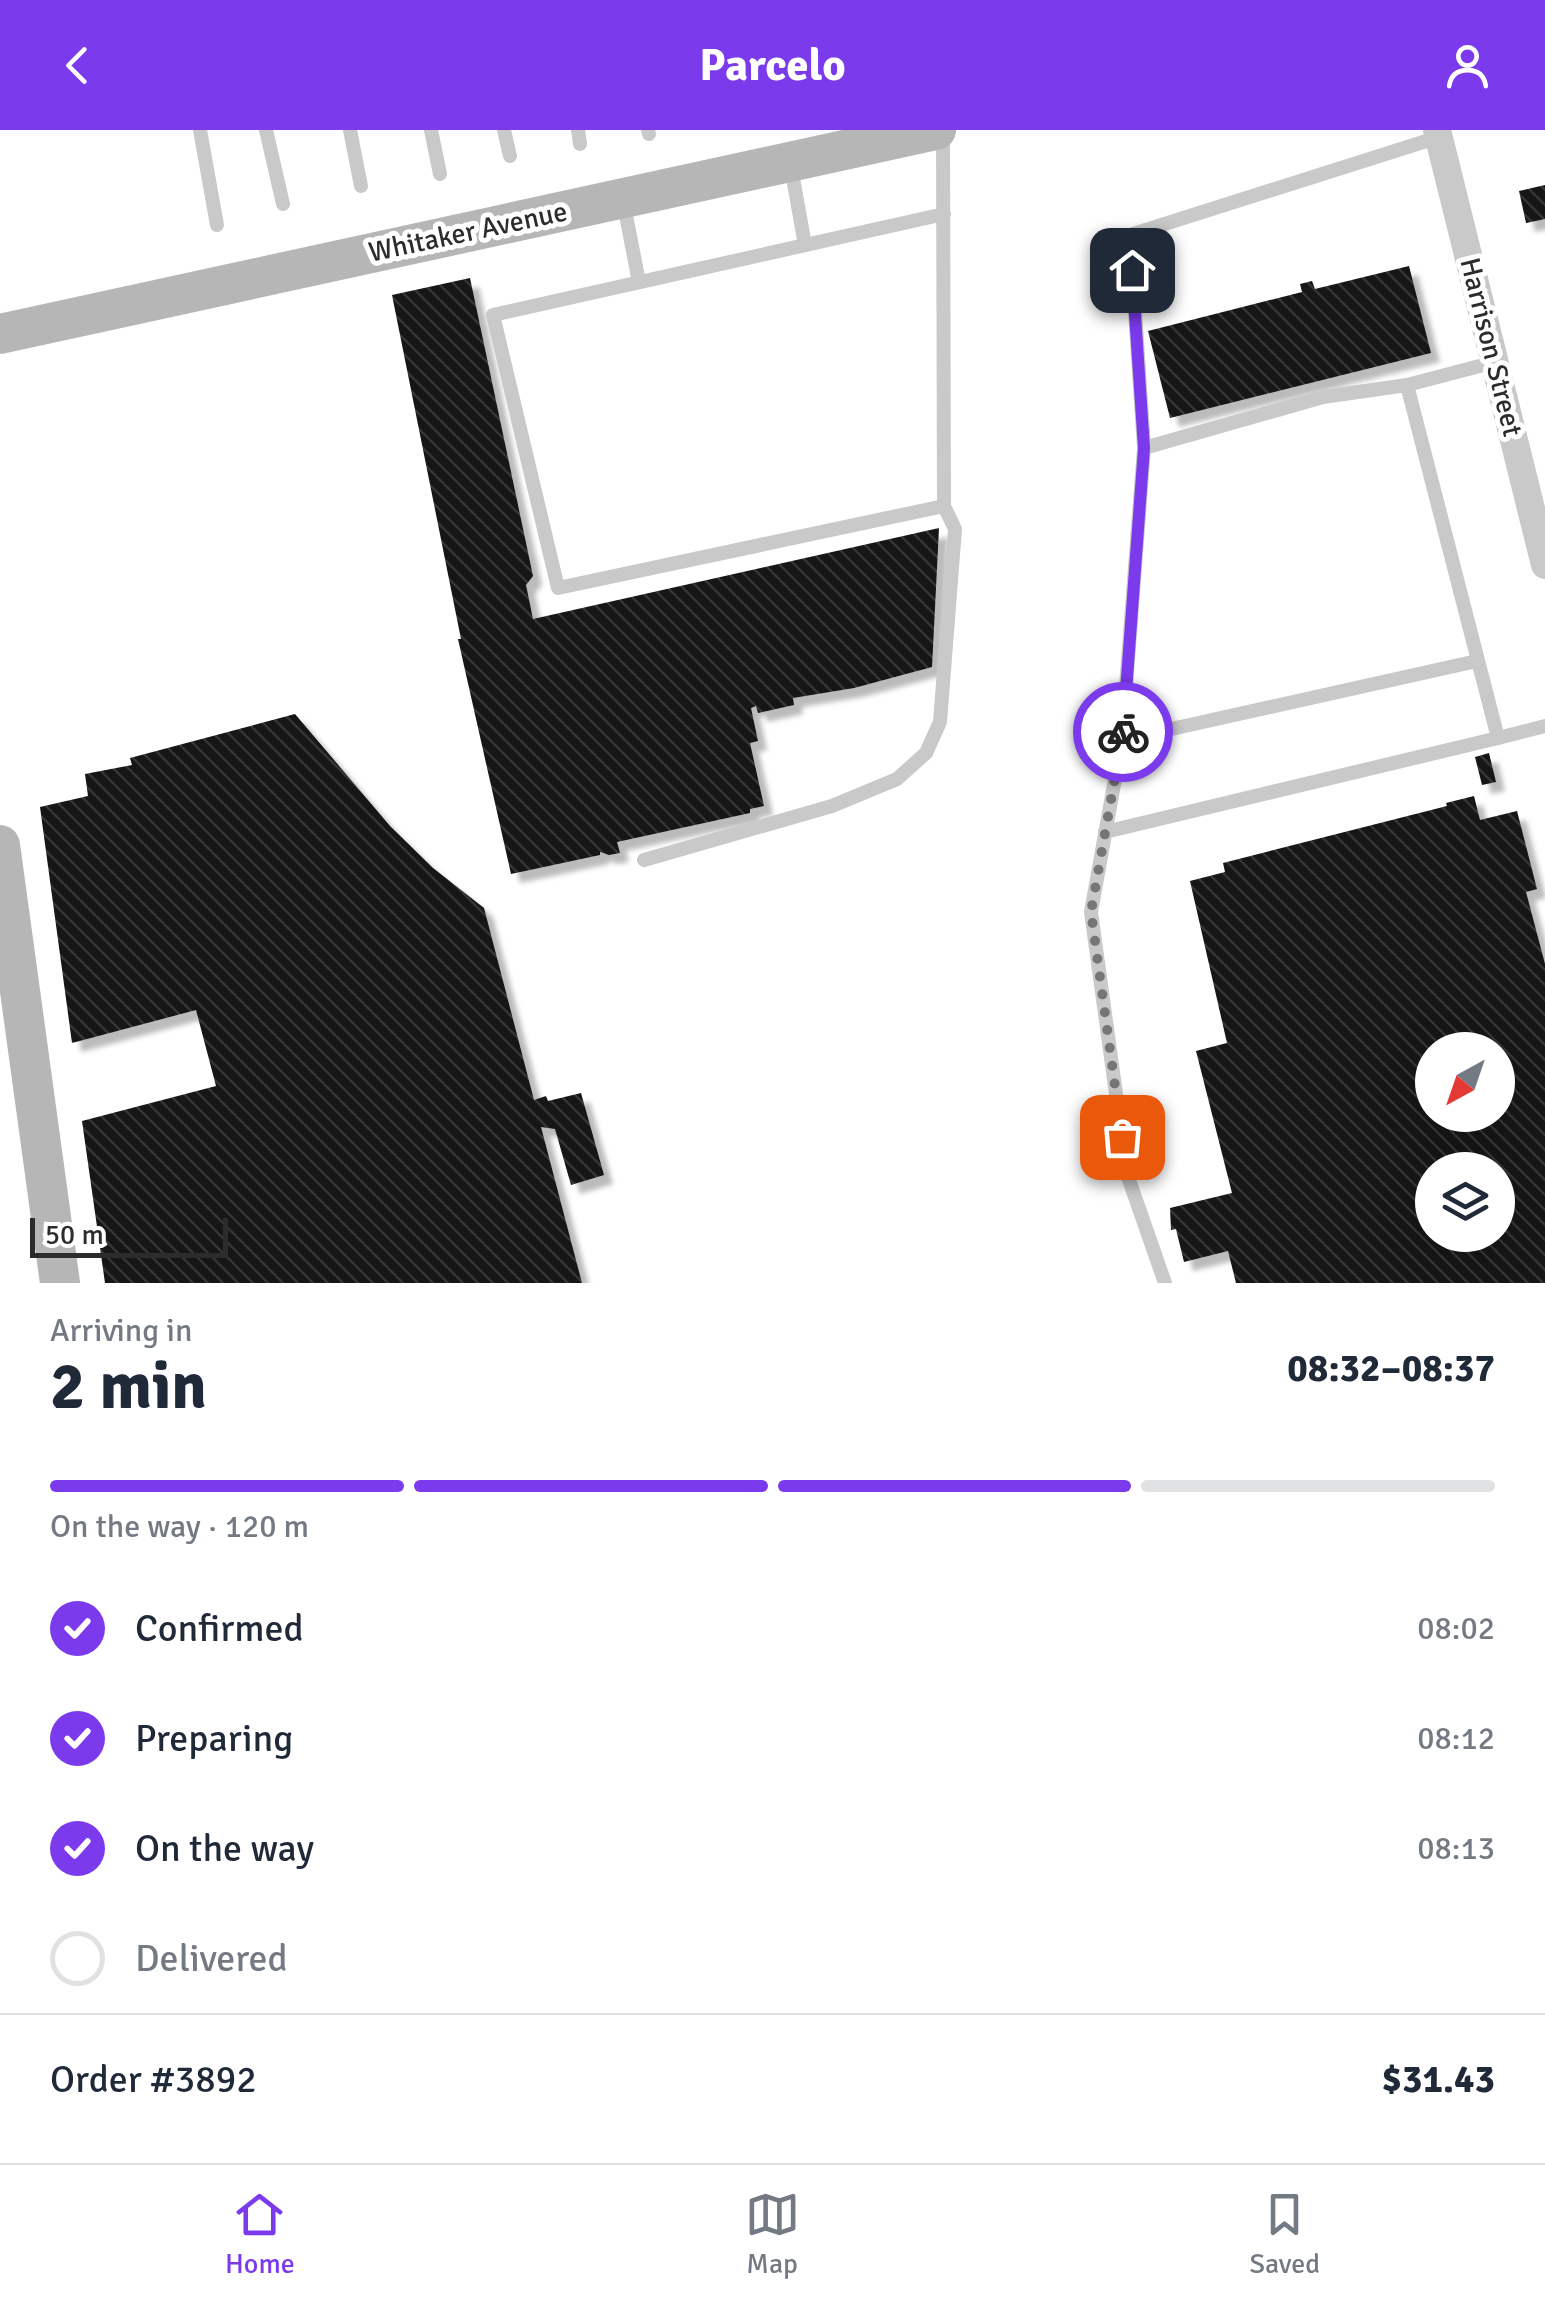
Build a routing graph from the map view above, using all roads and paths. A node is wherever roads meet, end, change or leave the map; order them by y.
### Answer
1 (200, 130) edge
2 (266, 130) edge
3 (350, 130) edge
4 (431, 130) edge
5 (504, 130) edge
6 (940, 130) edge
7 (1438, 133) edge
8 (510, 156) dead end
9 (790, 162) junction
10 (440, 174) dead end
11 (362, 186) dead end
12 (622, 198) junction
13 (283, 204) dead end
14 (944, 214) junction
15 (218, 225) dead end
16 (805, 245) junction
17 (639, 282) junction
18 (0, 334) edge
19 (1495, 362) junction
20 (1406, 385) junction
21 (1144, 448) junction
22 (944, 506) junction
23 (1545, 565) edge
24 (1476, 661) junction
25 (1545, 726) edge
26 (1498, 738) junction
27 (1122, 740) junction
28 (1106, 832) junction
29 (0, 845) edge
30 (644, 860) dead end
31 (60, 1283) edge
32 (1165, 1283) edge

1 - 15 lane
2 - 13 lane
3 - 11 lane
4 - 10 lane
5 - 8 lane
6 - 9 street, Whitaker Avenue
6 - 14 lane
7 - 19 street, Harrison Street
7 - 21 lane
9 - 12 street, Whitaker Avenue
9 - 16 lane
12 - 17 lane
12 - 18 street, Whitaker Avenue
14 - 16 lane
14 - 22 lane
16 - 17 lane
17 - 22 lane
19 - 20 lane
19 - 23 street, Harrison Street
20 - 21 lane
20 - 24 lane
21 - 27 lane
22 - 30 lane
24 - 26 lane
24 - 27 lane
25 - 26 lane
26 - 28 lane
27 - 28 lane
28 - 32 lane
29 - 31 street

